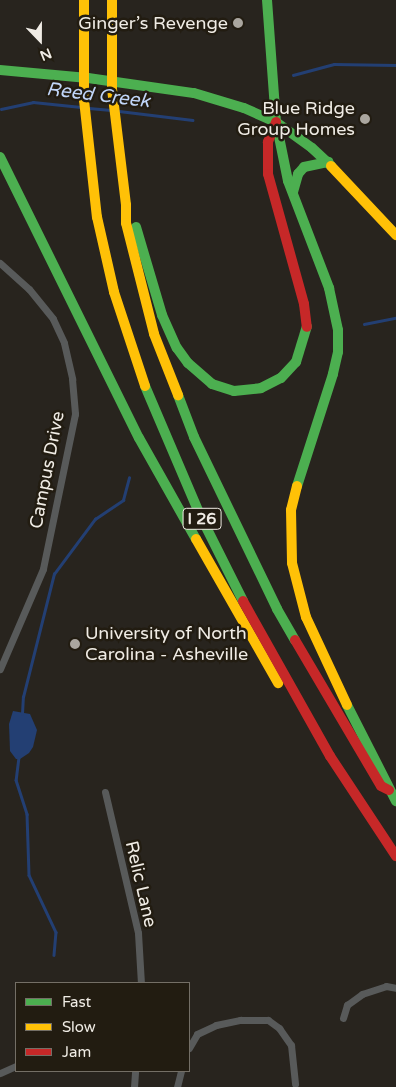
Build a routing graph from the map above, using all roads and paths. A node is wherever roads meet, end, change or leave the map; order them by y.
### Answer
1 (84, 0) edge
2 (112, 0) edge
3 (267, 0) edge
4 (0, 70) edge
5 (276, 122) junction
6 (0, 157) edge
7 (328, 162) junction
8 (293, 192) junction
9 (126, 205) junction
10 (396, 236) edge
11 (0, 263) edge
12 (0, 669) edge
13 (330, 756) junction
14 (389, 790) junction
15 (105, 792) dead end
16 (396, 801) edge
17 (396, 856) edge
18 (141, 982) edge
19 (396, 988) edge
20 (343, 1018) dead end
21 (190, 1046) edge
22 (15, 1066) edge
23 (136, 1072) edge
24 (181, 1072) edge
25 (0, 1073) edge
26 (295, 1084) dead end
27 (134, 1087) edge
28 (177, 1087) edge

1 - 13 main road, I 26
2 - 9 main road, I 26
3 - 5 main road
4 - 5 main road
5 - 7 main road
5 - 8 main road
5 - 9 main road
6 - 13 main road
7 - 8 main road
7 - 10 main road
8 - 14 main road
9 - 14 main road, I 26
11 - 12 street, Campus Drive
13 - 17 main road, I 26
14 - 16 main road, I 26
15 - 18 street, Relic Lane
19 - 20 street
21 - 26 street
22 - 25 street
23 - 27 street
24 - 28 street

